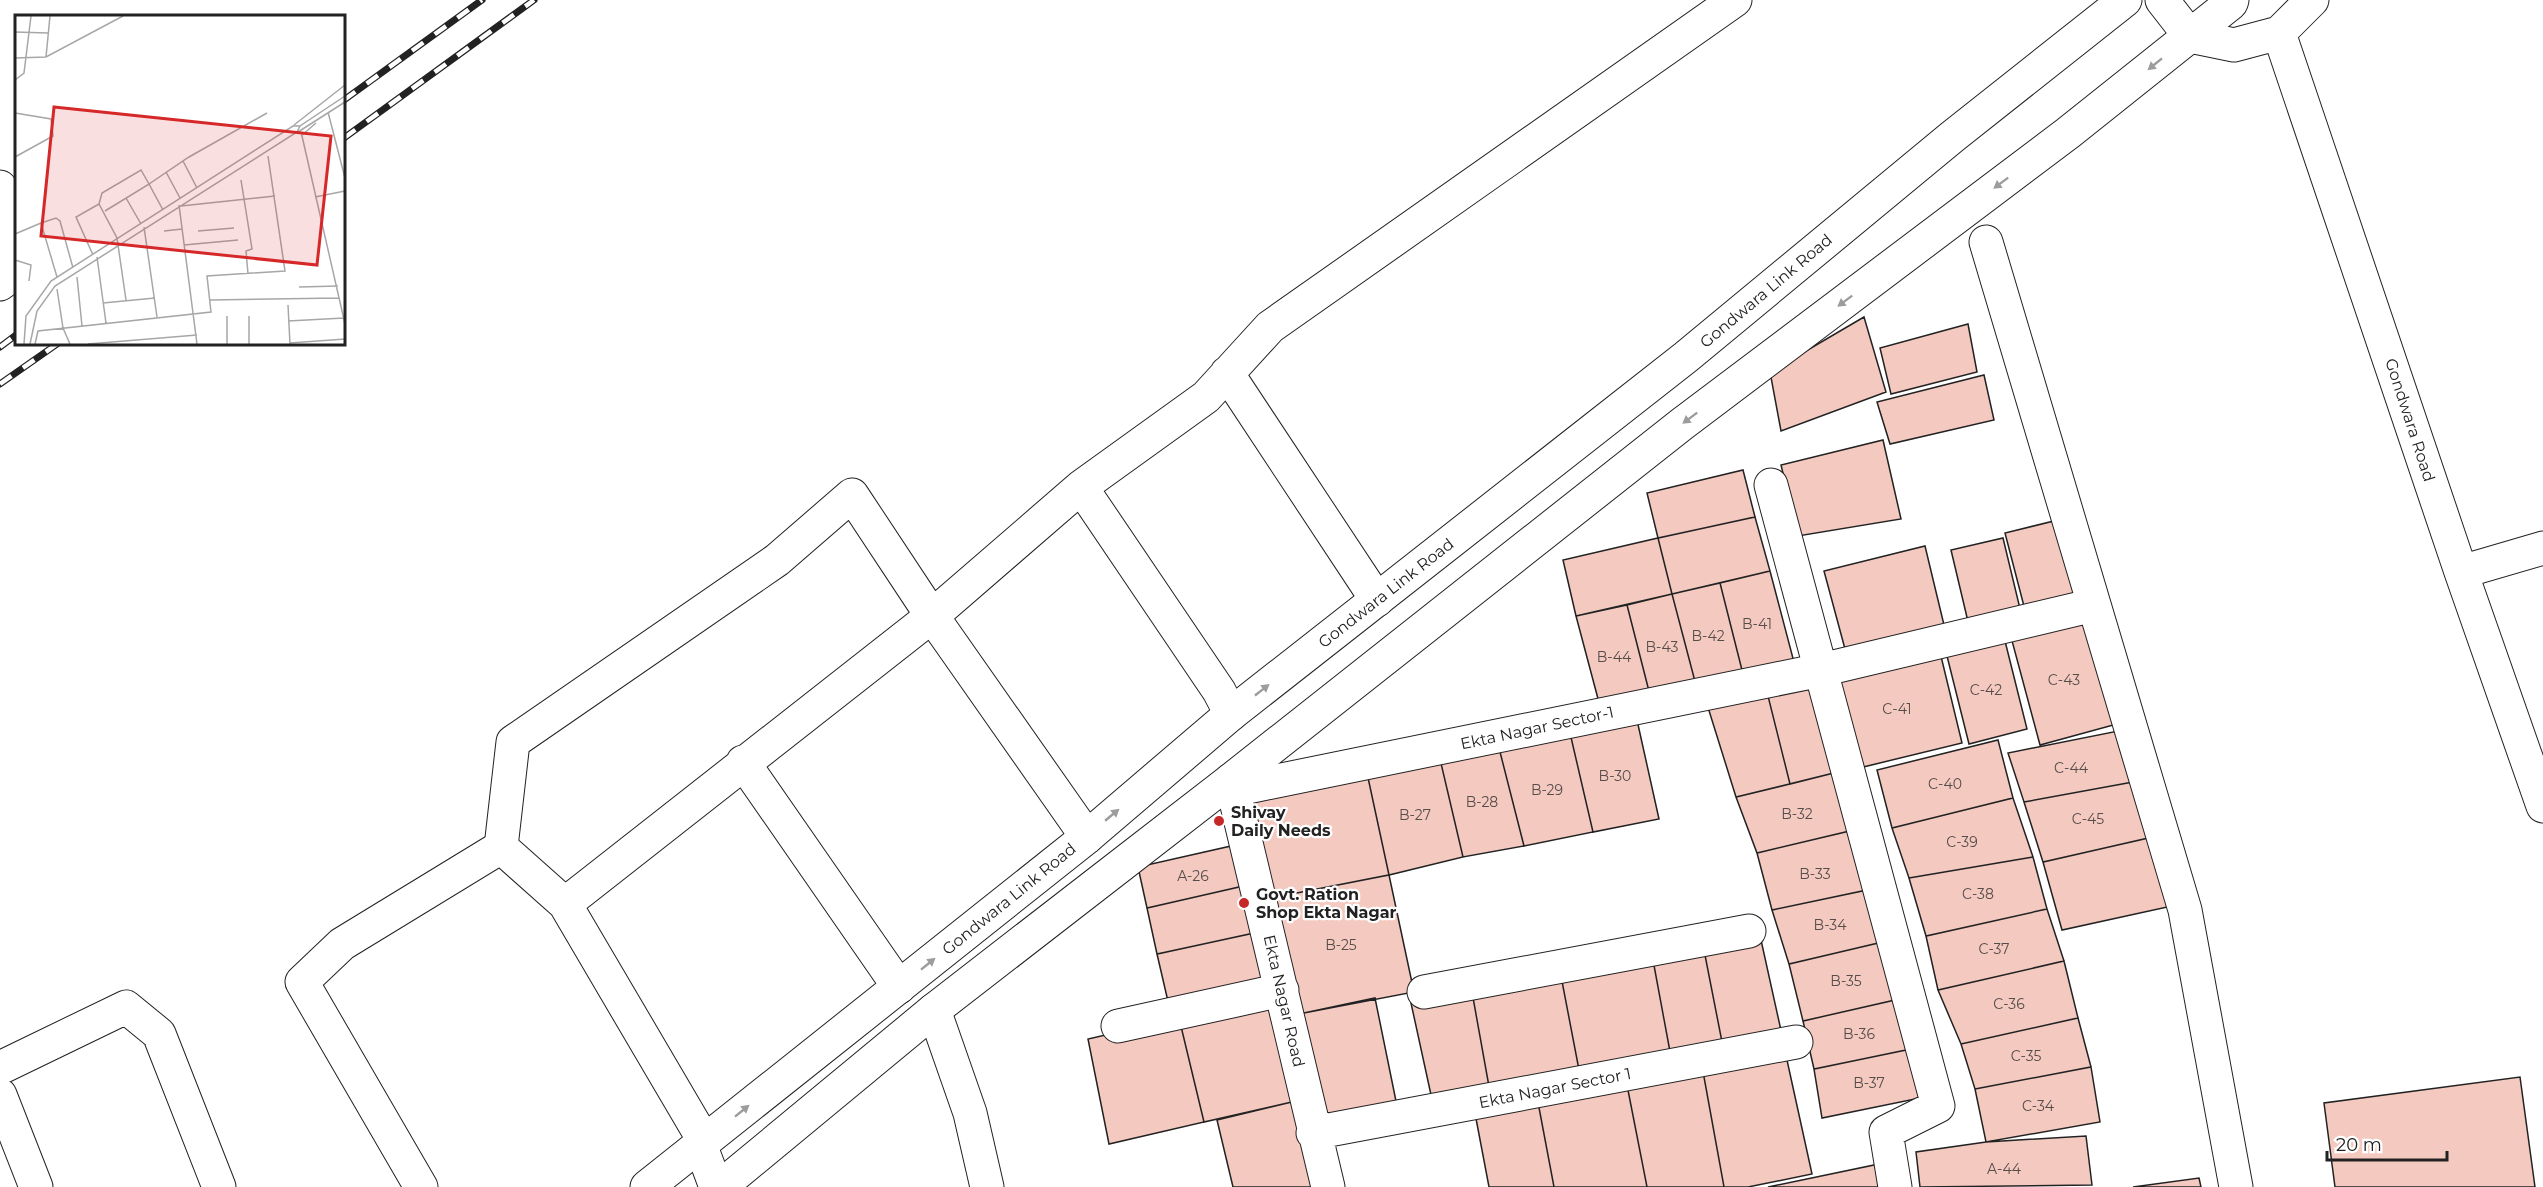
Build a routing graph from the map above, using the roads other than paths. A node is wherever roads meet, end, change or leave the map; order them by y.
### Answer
1 (1735, 0) edge
2 (2125, 0) edge
3 (2162, 0) edge
4 (2312, 0) edge
5 (2233, 1) edge
6 (2279, 33) junction
7 (2190, 36) junction
8 (0, 187) edge
9 (1986, 242) dead end
10 (0, 284) edge
11 (1227, 374) junction
12 (1771, 485) dead end
13 (1081, 487) junction
14 (2543, 548) edge
15 (2461, 572) junction
16 (1377, 600) junction
17 (2094, 605) junction
18 (932, 616) junction
19 (1821, 669) junction
20 (1231, 714) junction
21 (743, 762) junction
22 (1242, 783) junction
23 (2543, 807) edge
24 (1087, 837) junction
25 (501, 847) junction
26 (564, 904) junction
27 (1749, 932) dead end
28 (899, 987) junction
29 (1282, 990) junction
30 (1424, 992) dead end
31 (934, 1010) junction
32 (1118, 1026) dead end
33 (1796, 1042) dead end
34 (0, 1068) edge
35 (0, 1095) edge
36 (1313, 1133) junction
37 (700, 1144) junction
38 (36, 1187) edge
39 (219, 1187) edge
40 (421, 1187) edge
41 (647, 1187) edge
42 (718, 1187) edge
43 (987, 1187) edge
44 (1328, 1187) edge
45 (1894, 1187) edge
46 (2236, 1187) edge

1 - 11 street
2 - 16 street, Gondwara Link Road
3 - 7 street
4 - 6 street
5 - 7 street
6 - 7 street
6 - 15 street, Gondwara Road
7 -> 22 street
8 - 10 street
9 - 17 street
11 - 13 street
11 - 16 street
12 - 19 street
13 - 18 street
13 - 20 street
14 - 15 street
15 - 23 street, Gondwara Road
20 -> 16 street, Gondwara Link Road
17 - 19 street, Ekta Nagar Sector-1
17 - 46 street
18 - 21 street
18 - 24 street
18 - 25 street
19 - 22 street, Ekta Nagar Sector-1
19 - 45 street
24 -> 20 street, Gondwara Link Road
21 - 26 street
21 - 28 street
22 - 29 street, Ekta Nagar Road
22 - 31 street
28 -> 24 street, Gondwara Link Road
25 - 26 street
25 - 40 street
26 - 37 street
27 - 30 street
37 -> 28 street, Gondwara Link Road
29 - 32 street
29 - 36 street, Ekta Nagar Road
31 - 42 street
31 - 43 street
33 - 36 street, Ekta Nagar Sector 1
34 - 39 street
35 - 38 street
36 - 44 street, Ekta Nagar Road
37 - 41 street, Gondwara Link Road
37 - 42 street

